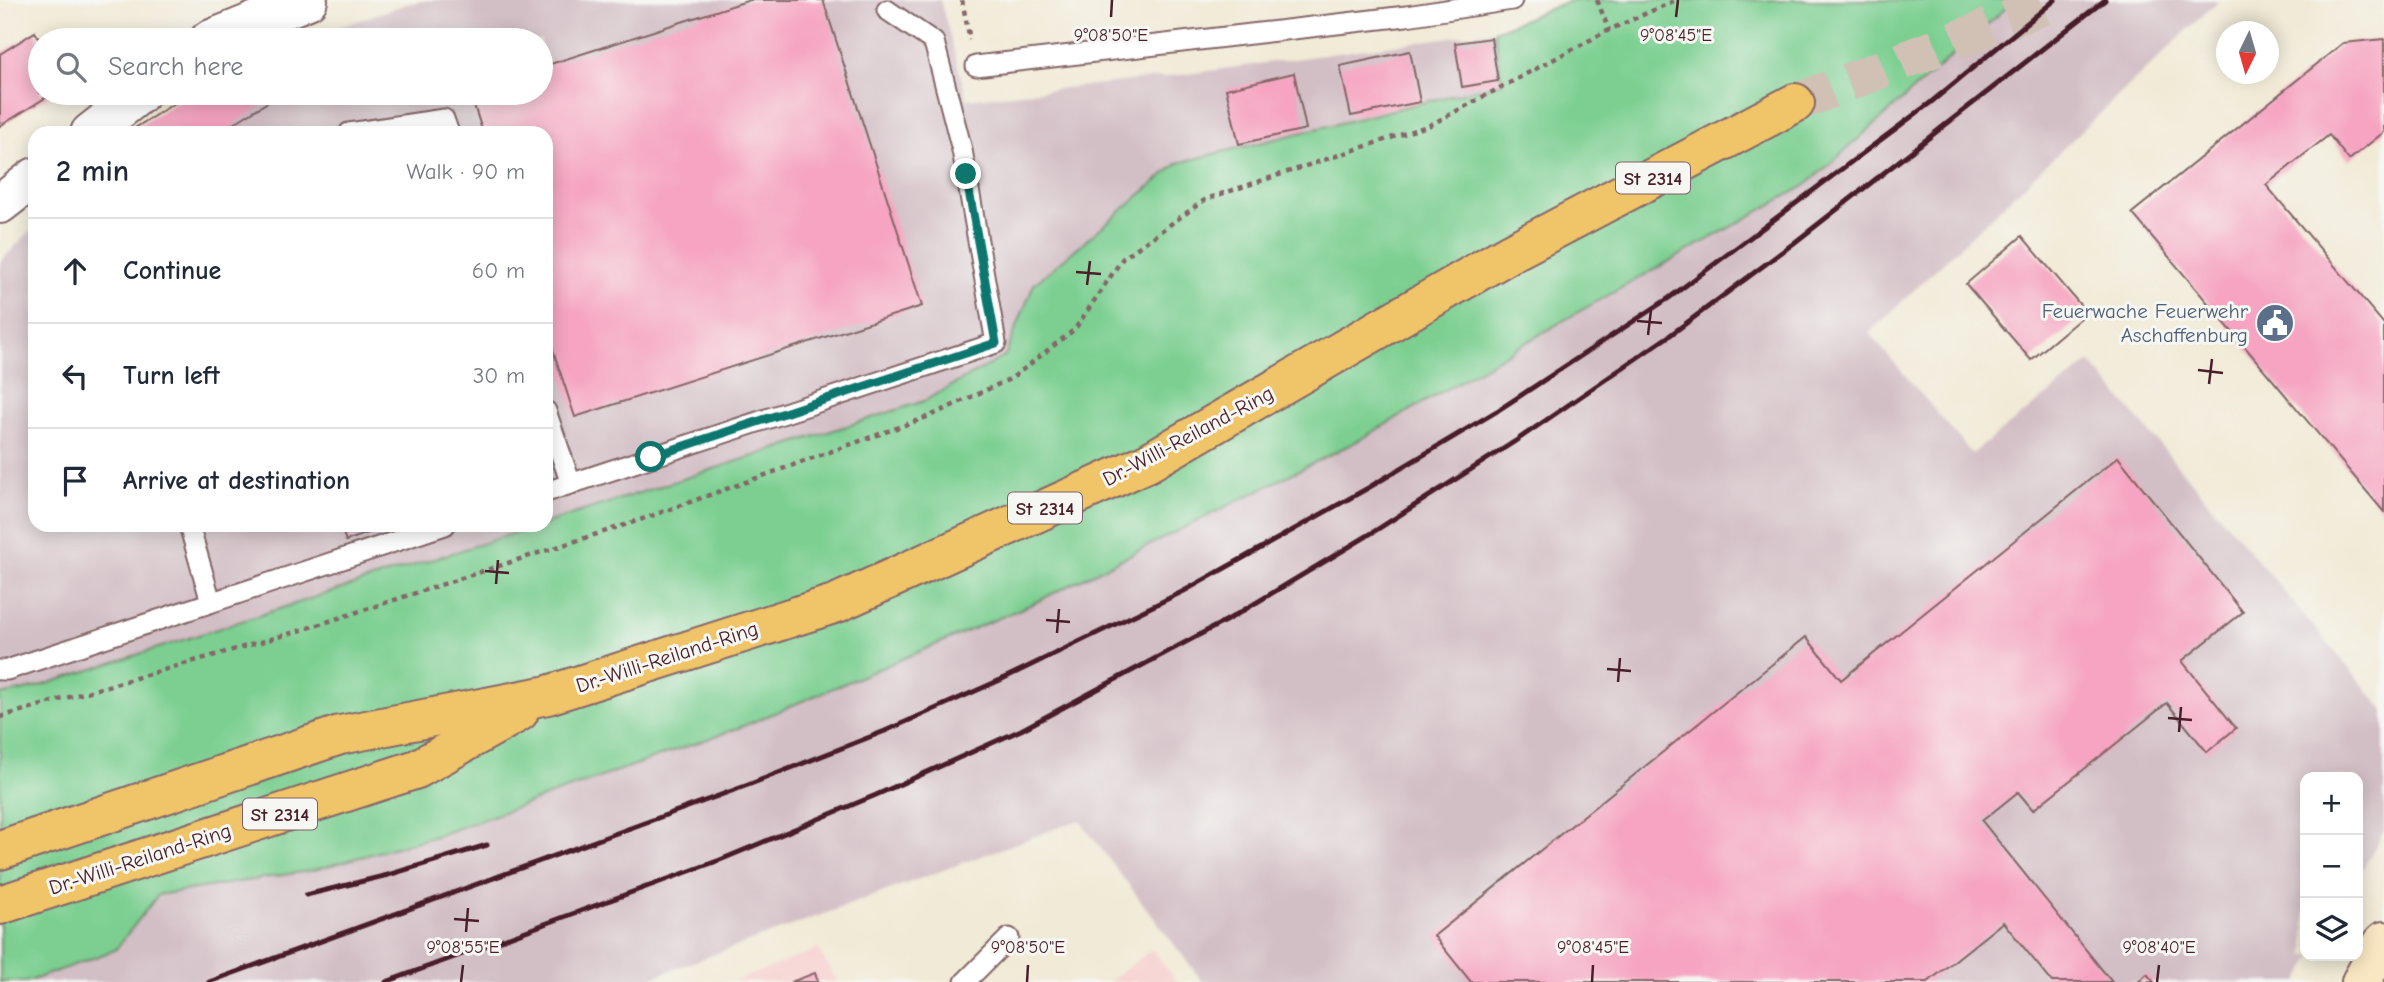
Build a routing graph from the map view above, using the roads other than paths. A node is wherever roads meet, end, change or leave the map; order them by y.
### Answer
1 (308, 0) edge
2 (1511, 0) edge
3 (887, 9) dead end
4 (239, 28) edge
5 (976, 66) road end
6 (1795, 103) tunnel mouth
7 (126, 105) edge
8 (99, 126) edge
9 (396, 126) edge
10 (446, 126) edge
11 (28, 182) edge
12 (0, 204) edge
13 (553, 431) edge
14 (571, 484) junction
15 (553, 490) edge
16 (191, 532) edge
17 (424, 532) edge
18 (211, 602) junction
19 (0, 670) edge
20 (548, 695) junction
21 (0, 850) edge
22 (0, 905) edge
23 (1009, 938) dead end
24 (2384, 943) edge
25 (965, 982) edge
26 (2361, 982) edge

1 - 4 street
2 - 5 lane
3 - 14 lane
6 - 20 highway, Dr.-Willi-Reiland-Ring / St 2314
7 - 8 street
9 - 10 lane
11 - 12 street
13 - 14 lane
14 - 15 lane
16 - 18 lane
17 - 18 lane
18 - 19 lane
20 - 21 highway, Dr.-Willi-Reiland-Ring / St 2314
20 - 22 highway, Dr.-Willi-Reiland-Ring / St 2314
23 - 25 lane
24 - 26 street

